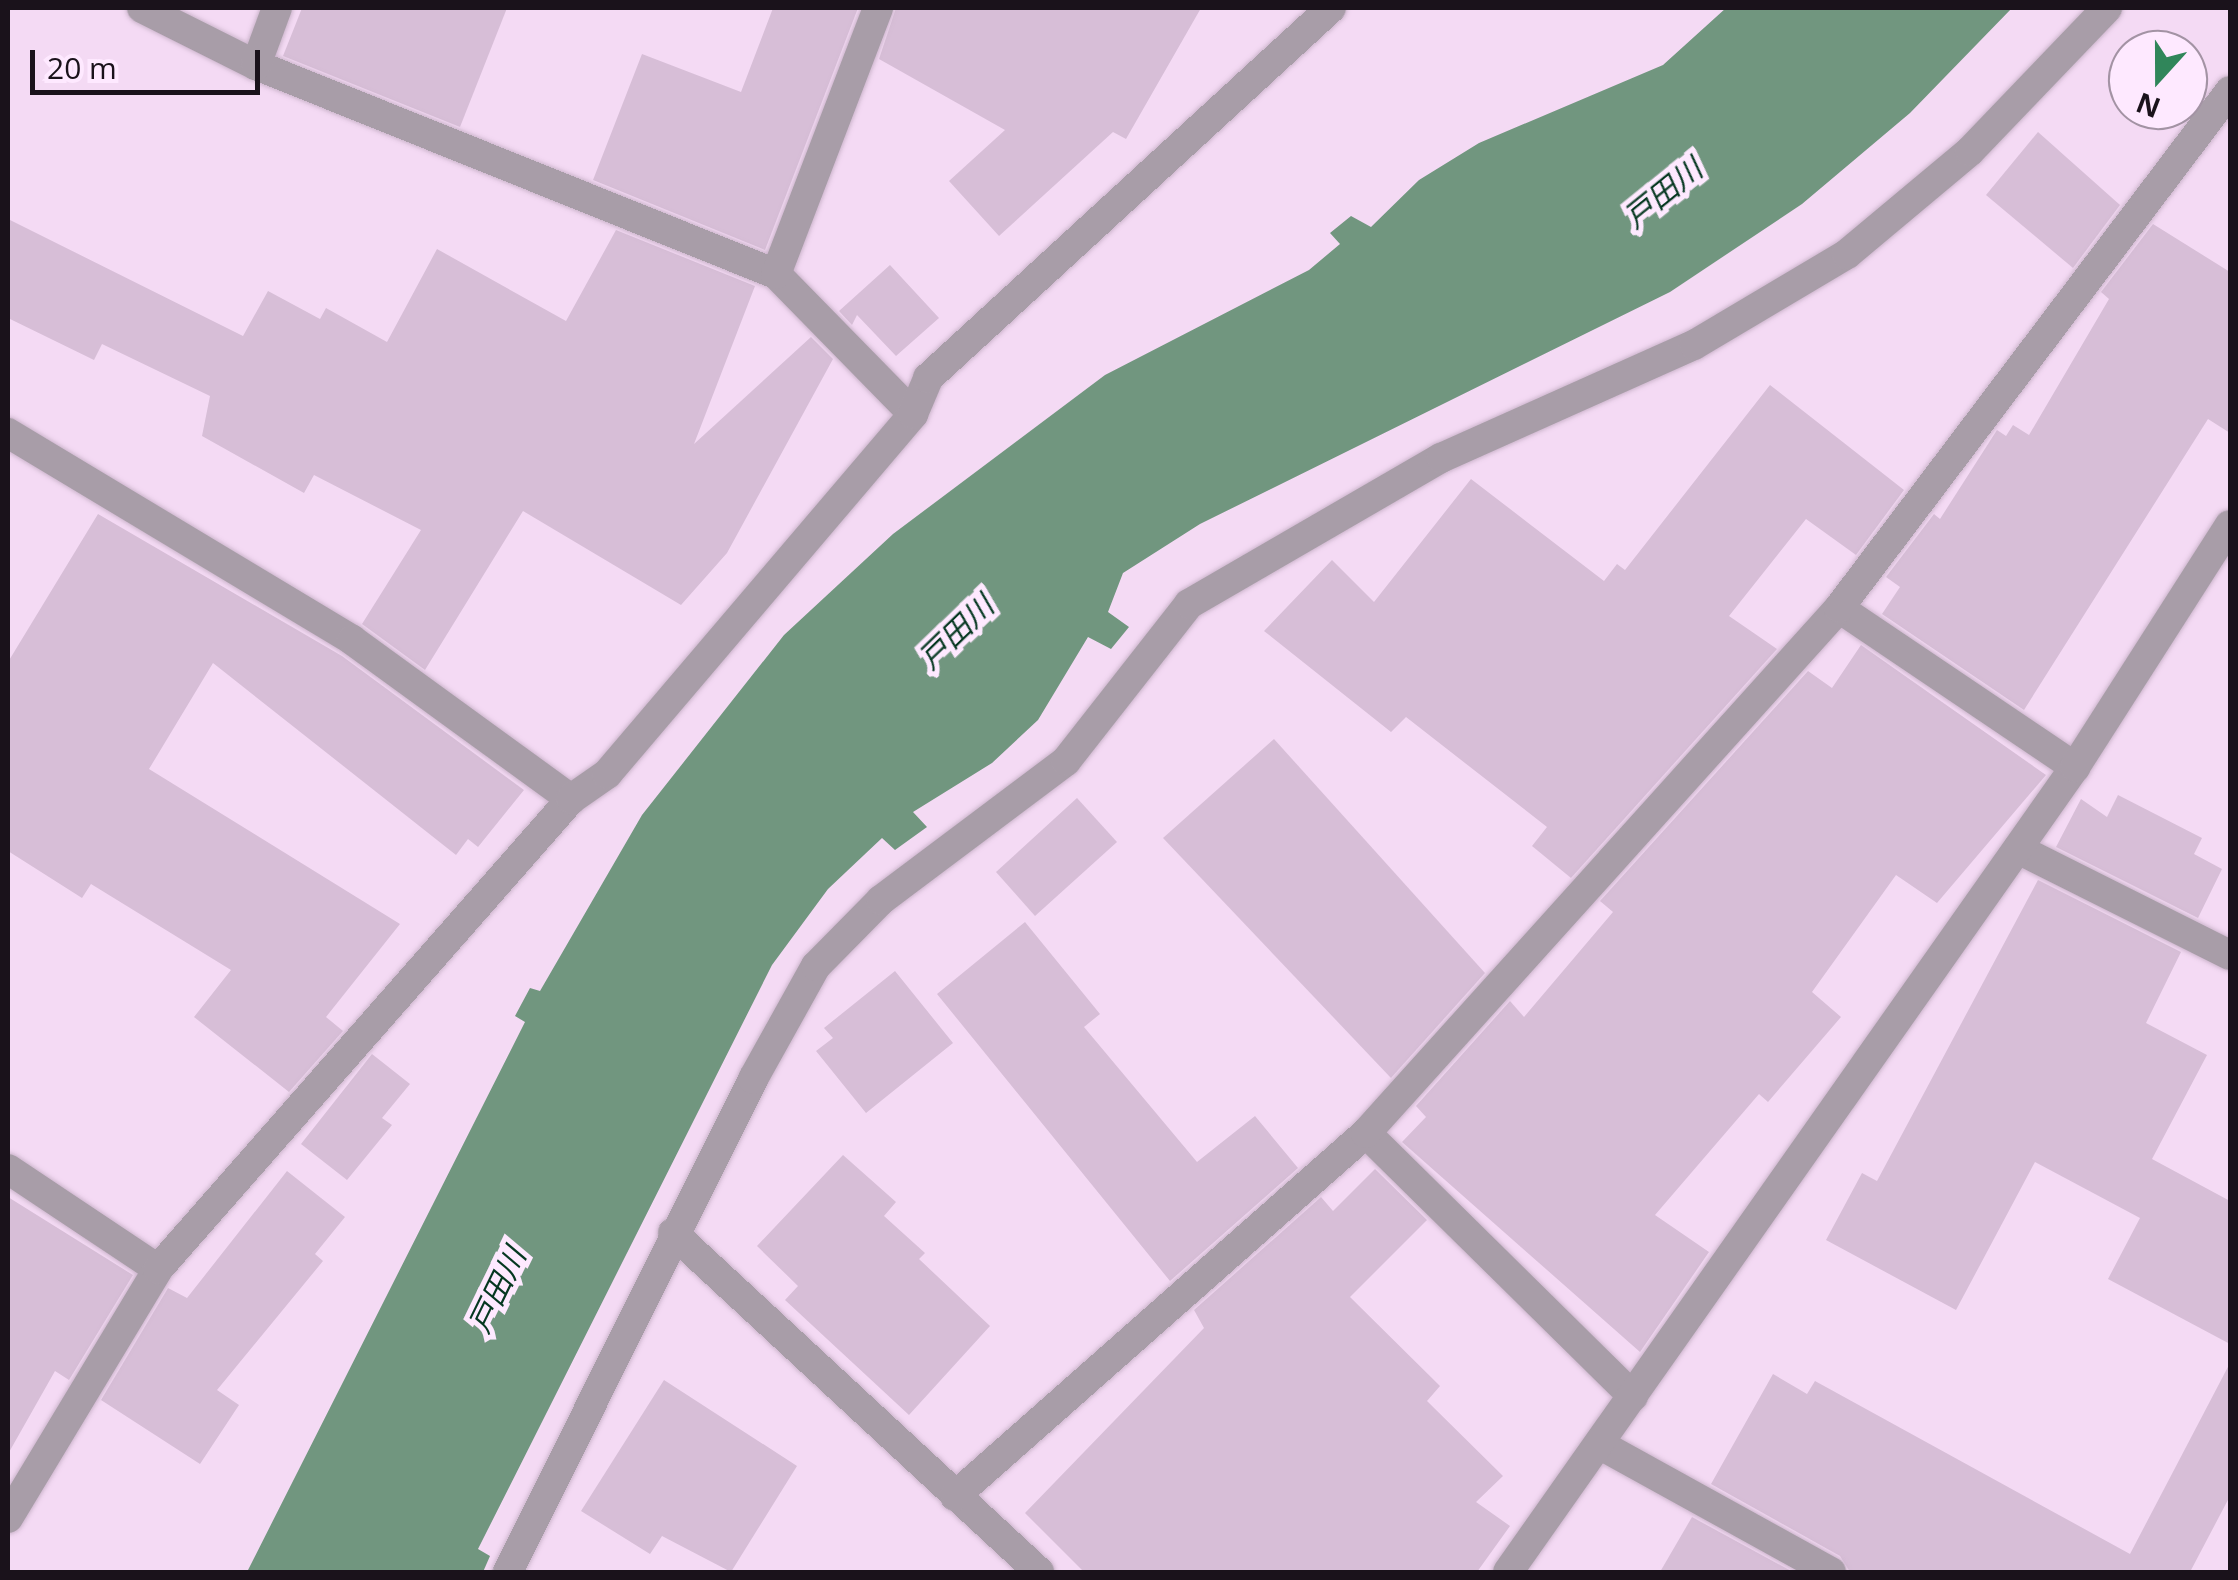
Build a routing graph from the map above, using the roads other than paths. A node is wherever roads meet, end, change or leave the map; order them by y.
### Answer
1 (142, 8) edge
2 (277, 8) edge
3 (878, 8) edge
4 (1331, 8) edge
5 (2107, 8) edge
6 (256, 65) junction
7 (2230, 90) edge
8 (776, 274) junction
9 (913, 414) junction
10 (8, 433) edge
11 (2230, 525) edge
12 (1839, 608) junction
13 (2075, 768) junction
14 (571, 799) junction
15 (2018, 848) junction
16 (2230, 955) edge
17 (1366, 1133) junction
18 (8, 1169) edge
19 (673, 1234) junction
20 (158, 1269) junction
21 (1633, 1396) junction
22 (1598, 1444) junction
23 (955, 1496) junction
24 (8, 1518) edge
25 (508, 1572) edge
26 (1038, 1572) edge
27 (1508, 1572) edge
28 (1832, 1572) edge

1 - 6 street
2 - 6 street
3 - 8 street
4 - 9 street
5 - 19 street
6 - 8 street
7 - 12 street
8 - 9 street
9 - 14 street
10 - 14 street
11 - 13 street
12 - 13 street
12 - 17 street
13 - 15 street
14 - 20 street
15 - 16 street
15 - 21 street
17 - 21 street
17 - 23 street
18 - 20 street
19 - 23 street
19 - 25 street
20 - 24 street
21 - 22 street
22 - 27 street
22 - 28 street
23 - 26 street

